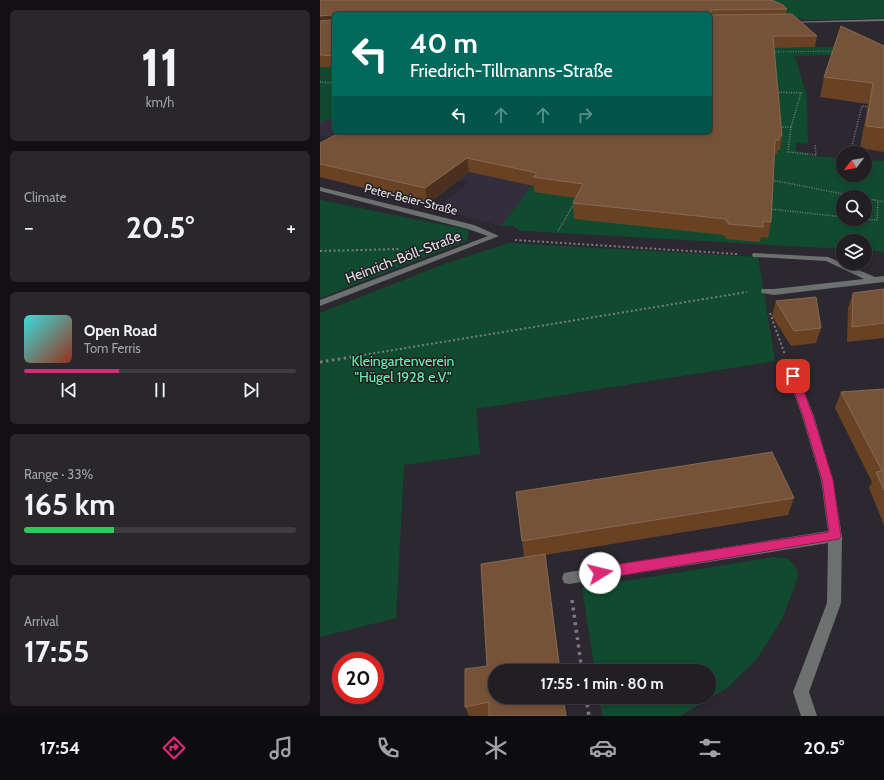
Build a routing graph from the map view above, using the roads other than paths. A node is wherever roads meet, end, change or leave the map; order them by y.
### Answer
1 (884, 20) edge
2 (786, 22) edge
3 (320, 189) edge
4 (495, 236) joint
5 (756, 255) road end
6 (884, 279) edge
7 (874, 280) junction
8 (765, 291) road end
9 (320, 303) edge
10 (793, 376) road end
11 (835, 536) junction
12 (569, 578) road end
13 (809, 716) edge

1 - 2 street
3 - 4 street, Peter-Beier-Straße
4 - 9 street, Heinrich-Böll-Straße
5 - 7 street
6 - 7 street
7 - 8 street
10 - 11 street
11 - 12 street
11 - 13 street

